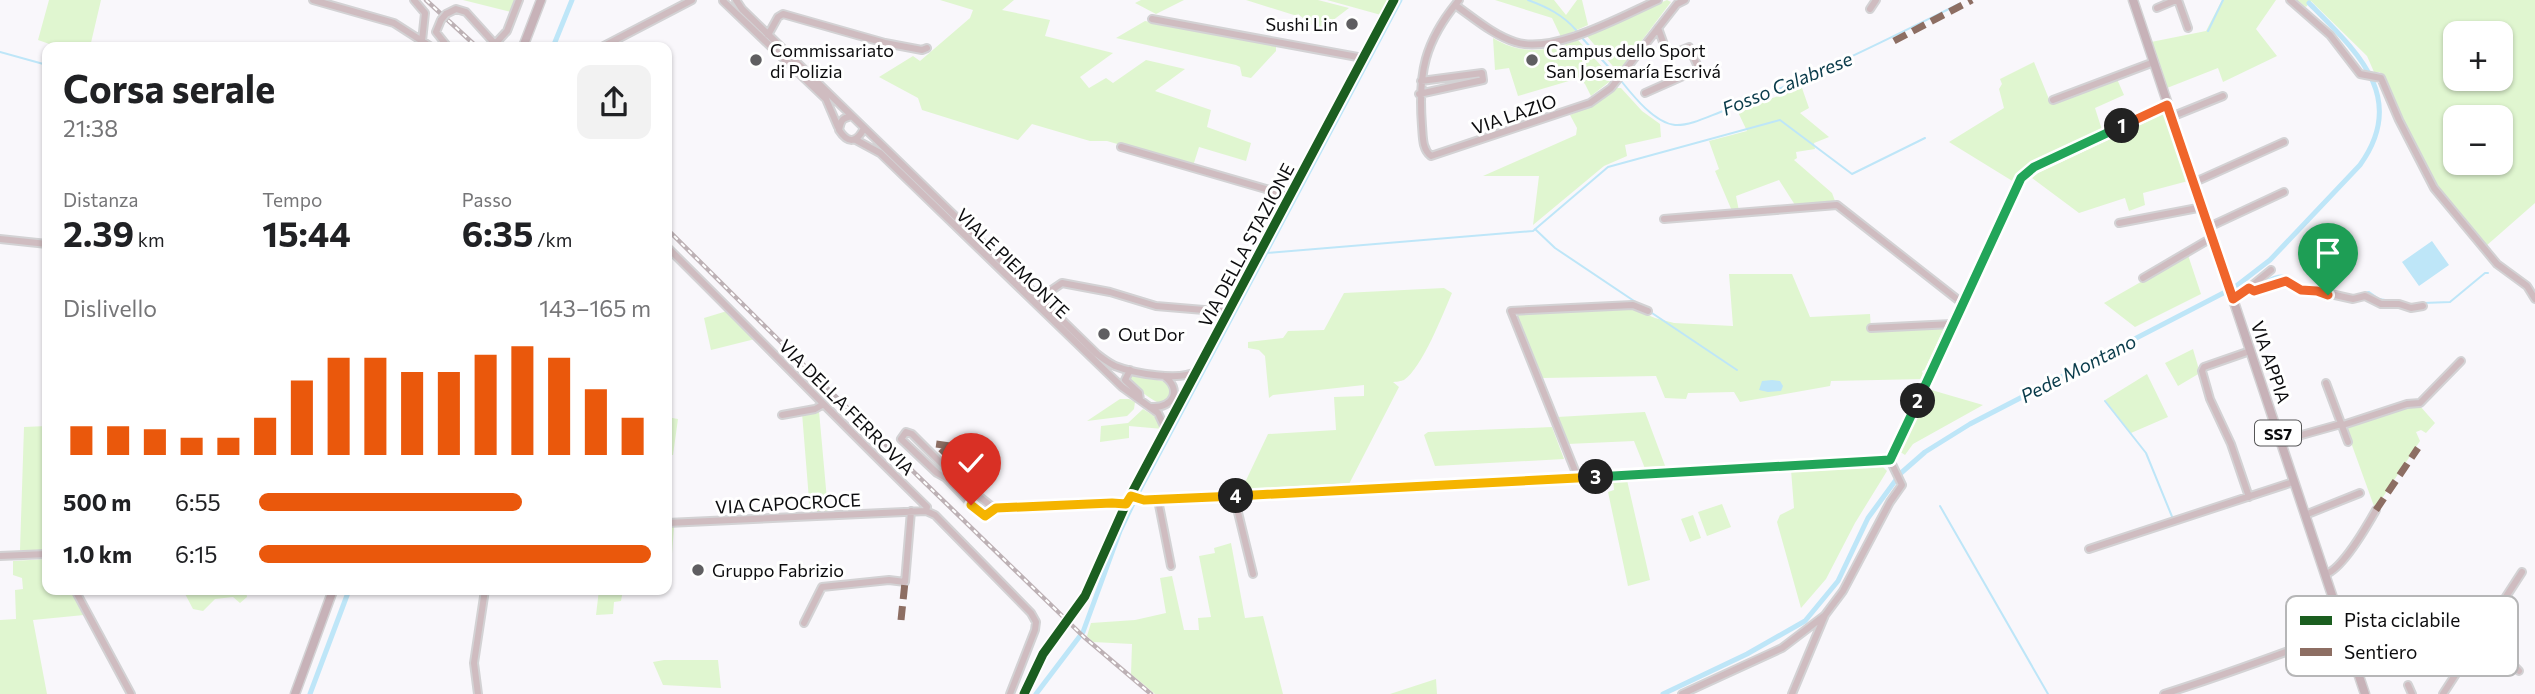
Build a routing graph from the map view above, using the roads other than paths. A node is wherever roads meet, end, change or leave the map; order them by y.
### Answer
1 (313, 0) edge
2 (414, 0) edge
3 (519, 0) edge
4 (541, 0) edge
5 (692, 0) edge
6 (731, 0) edge
7 (736, 0) edge
8 (1394, 0) edge
9 (1658, 0) edge
10 (1683, 0) edge
11 (1876, 0) edge
12 (2133, 0) edge
13 (2177, 0) edge
14 (2290, 0) edge
15 (722, 1) edge
16 (1457, 2) edge
17 (2157, 8) dead end
18 (1870, 9) dead end
19 (1152, 19) dead end
20 (1658, 28) junction
21 (2188, 28) dead end
22 (768, 35) junction
23 (422, 41) joint
24 (444, 42) edge
25 (493, 42) edge
26 (500, 42) edge
27 (525, 42) edge
28 (612, 42) edge
29 (927, 48) dead end
30 (1363, 58) junction
31 (2154, 62) junction
32 (1420, 81) junction
33 (1645, 93) dead end
34 (1419, 94) junction
35 (2223, 96) dead end
36 (2053, 100) dead end
37 (2167, 105) junction
38 (852, 116) junction
39 (2171, 117) junction
40 (864, 128) junction
41 (839, 130) junction
42 (856, 140) junction
43 (2284, 142) dead end
44 (1121, 146) dead end
45 (2194, 182) junction
46 (2284, 192) dead end
47 (1290, 196) junction
48 (2203, 207) junction
49 (1664, 219) dead end
50 (2119, 223) dead end
51 (2209, 227) junction
52 (2213, 237) junction
53 (0, 239) edge
54 (42, 243) edge
55 (672, 252) edge
56 (2271, 270) dead end
57 (2143, 278) dead end
58 (2253, 285) junction
59 (1040, 298) junction
60 (2232, 298) junction
61 (2535, 299) edge
62 (1962, 303) junction
63 (2423, 306) dead end
64 (1228, 312) junction
65 (1648, 312) dead end
66 (1952, 324) junction
67 (1871, 328) dead end
68 (2250, 351) junction
69 (2461, 362) dead end
70 (1130, 370) junction
71 (1197, 371) junction
72 (1178, 375) junction
73 (1164, 376) junction
74 (2326, 383) dead end
75 (1186, 392) junction
76 (1140, 400) junction
77 (822, 405) junction
78 (1150, 407) junction
79 (1158, 413) junction
80 (1174, 414) junction
81 (782, 415) dead end
82 (2341, 424) junction
83 (1166, 430) junction
84 (2280, 441) junction
85 (2348, 442) dead end
86 (1890, 460) junction
87 (950, 471) junction
88 (945, 477) junction
89 (1578, 478) junction
90 (2293, 482) junction
91 (969, 488) junction
92 (2360, 493) dead end
93 (963, 495) junction
94 (1234, 496) junction
95 (2249, 497) junction
96 (1135, 498) junction
97 (1158, 500) junction
98 (1126, 504) junction
99 (996, 508) junction
100 (2376, 510) dead end
101 (911, 511) junction
102 (926, 511) junction
103 (2305, 515) junction
104 (672, 523) edge
105 (2089, 549) dead end
106 (42, 554) edge
107 (0, 556) edge
108 (1171, 566) dead end
109 (2522, 572) dead end
110 (2325, 574) junction
111 (1253, 575) dead end
112 (78, 595) edge
113 (332, 595) edge
114 (484, 595) edge
115 (2332, 596) edge
116 (2507, 596) edge
117 (1825, 615) junction
118 (804, 623) dead end
119 (2286, 652) edge
120 (2359, 676) edge
121 (2455, 676) edge
122 (2409, 685) dead end
123 (131, 694) edge
124 (295, 694) edge
125 (478, 694) edge
126 (1010, 694) edge
127 (1024, 694) edge
128 (1682, 694) edge
129 (1792, 694) edge
130 (2164, 694) edge
131 (2365, 694) edge
132 (2412, 694) edge
133 (2443, 694) edge

1 - 23 street
2 - 23 street
3 - 26 street
4 - 27 main road
5 - 28 street
6 - 15 street
7 - 22 street, VIALE PIEMONTE
8 - 30 street, VIA DELLA STAZIONE
9 - 16 street
10 - 20 street, VIA LAZIO
11 - 18 street
12 - 31 main road, VIA APPIA / SS7
13 - 17 street
13 - 21 street
14 - 61 street
15 - 41 street
16 - 32 street
19 - 30 street
20 - 33 street
20 - 34 street, VIA LAZIO
22 - 29 street
22 - 38 street, VIALE PIEMONTE
24 - 25 street, bridge
30 - 47 street, VIA DELLA STAZIONE
31 - 36 street
31 - 37 main road, VIA APPIA / SS7
32 - 34 street
32 - 34 street
35 - 39 street
37 - 39 main road, VIA APPIA / SS7
37 - 62 street
38 - 40 street, VIALE PIEMONTE
38 - 41 street
39 - 45 main road, VIA APPIA / SS7
40 - 42 street
40 - 59 street, VIALE PIEMONTE
41 - 42 street, VIALE PIEMONTE
42 - 76 street, VIALE PIEMONTE
43 - 45 street
44 - 47 street
45 - 48 main road, VIA APPIA / SS7
46 - 51 street
47 - 64 street, VIA DELLA STAZIONE
48 - 50 street
48 - 51 main road, VIA APPIA / SS7
49 - 62 street
51 - 52 main road, VIA APPIA / SS7
52 - 57 street
52 - 60 main road, VIA APPIA / SS7
53 - 54 street
55 - 77 street, VIA DELLA FERROVIA
56 - 58 street
58 - 60 street
58 - 63 street
59 - 64 street
59 - 70 street, VIALE PIEMONTE
60 - 68 main road, VIA APPIA / SS7
62 - 66 street
64 - 71 street, VIA DELLA STAZIONE
65 - 89 street
66 - 67 street
66 - 86 street
68 - 84 main road, VIA APPIA / SS7
68 - 95 street
69 - 82 street
70 - 73 street, VIALE PIEMONTE
70 - 76 street
71 - 72 street, VIALE PIEMONTE
71 - 75 street, VIA DELLA STAZIONE
72 - 73 street, VIALE PIEMONTE
72 - 75 street
73 - 78 street
74 - 82 street
75 - 80 street, VIA DELLA STAZIONE
76 - 78 street, VIALE PIEMONTE
77 - 81 street
77 - 102 street, VIA DELLA FERROVIA
78 - 79 street, VIALE PIEMONTE
79 - 80 street
79 - 83 street
80 - 83 street, VIA DELLA STAZIONE
82 - 84 street
82 - 85 street
83 - 96 street, VIA DELLA STAZIONE
84 - 90 main road, VIA APPIA / SS7
86 - 89 street
86 - 117 street
87 - 88 street
87 - 88 street
87 - 91 street
88 - 93 street
89 - 94 street
90 - 95 street
90 - 103 main road, VIA APPIA / SS7
91 - 93 street
91 - 99 street
92 - 103 street
93 - 99 street
94 - 97 street
94 - 111 street
95 - 105 street
96 - 97 street
96 - 98 street, VIA DELLA STAZIONE
97 - 108 street
98 - 99 street
98 - 127 street, VIA DELLA STAZIONE, bridge
100 - 110 street
101 - 102 street, VIA CAPOCROCE
101 - 104 street, VIA CAPOCROCE
101 - 118 street
102 - 126 street, VIA DELLA FERROVIA
103 - 110 main road, VIA APPIA / SS7
106 - 107 street
109 - 116 street
110 - 115 main road, VIA APPIA / SS7
112 - 123 street
113 - 124 main road
114 - 125 street
117 - 128 street
117 - 129 street
119 - 130 street
120 - 131 main road, VIA APPIA / SS7
121 - 133 street
122 - 132 street

